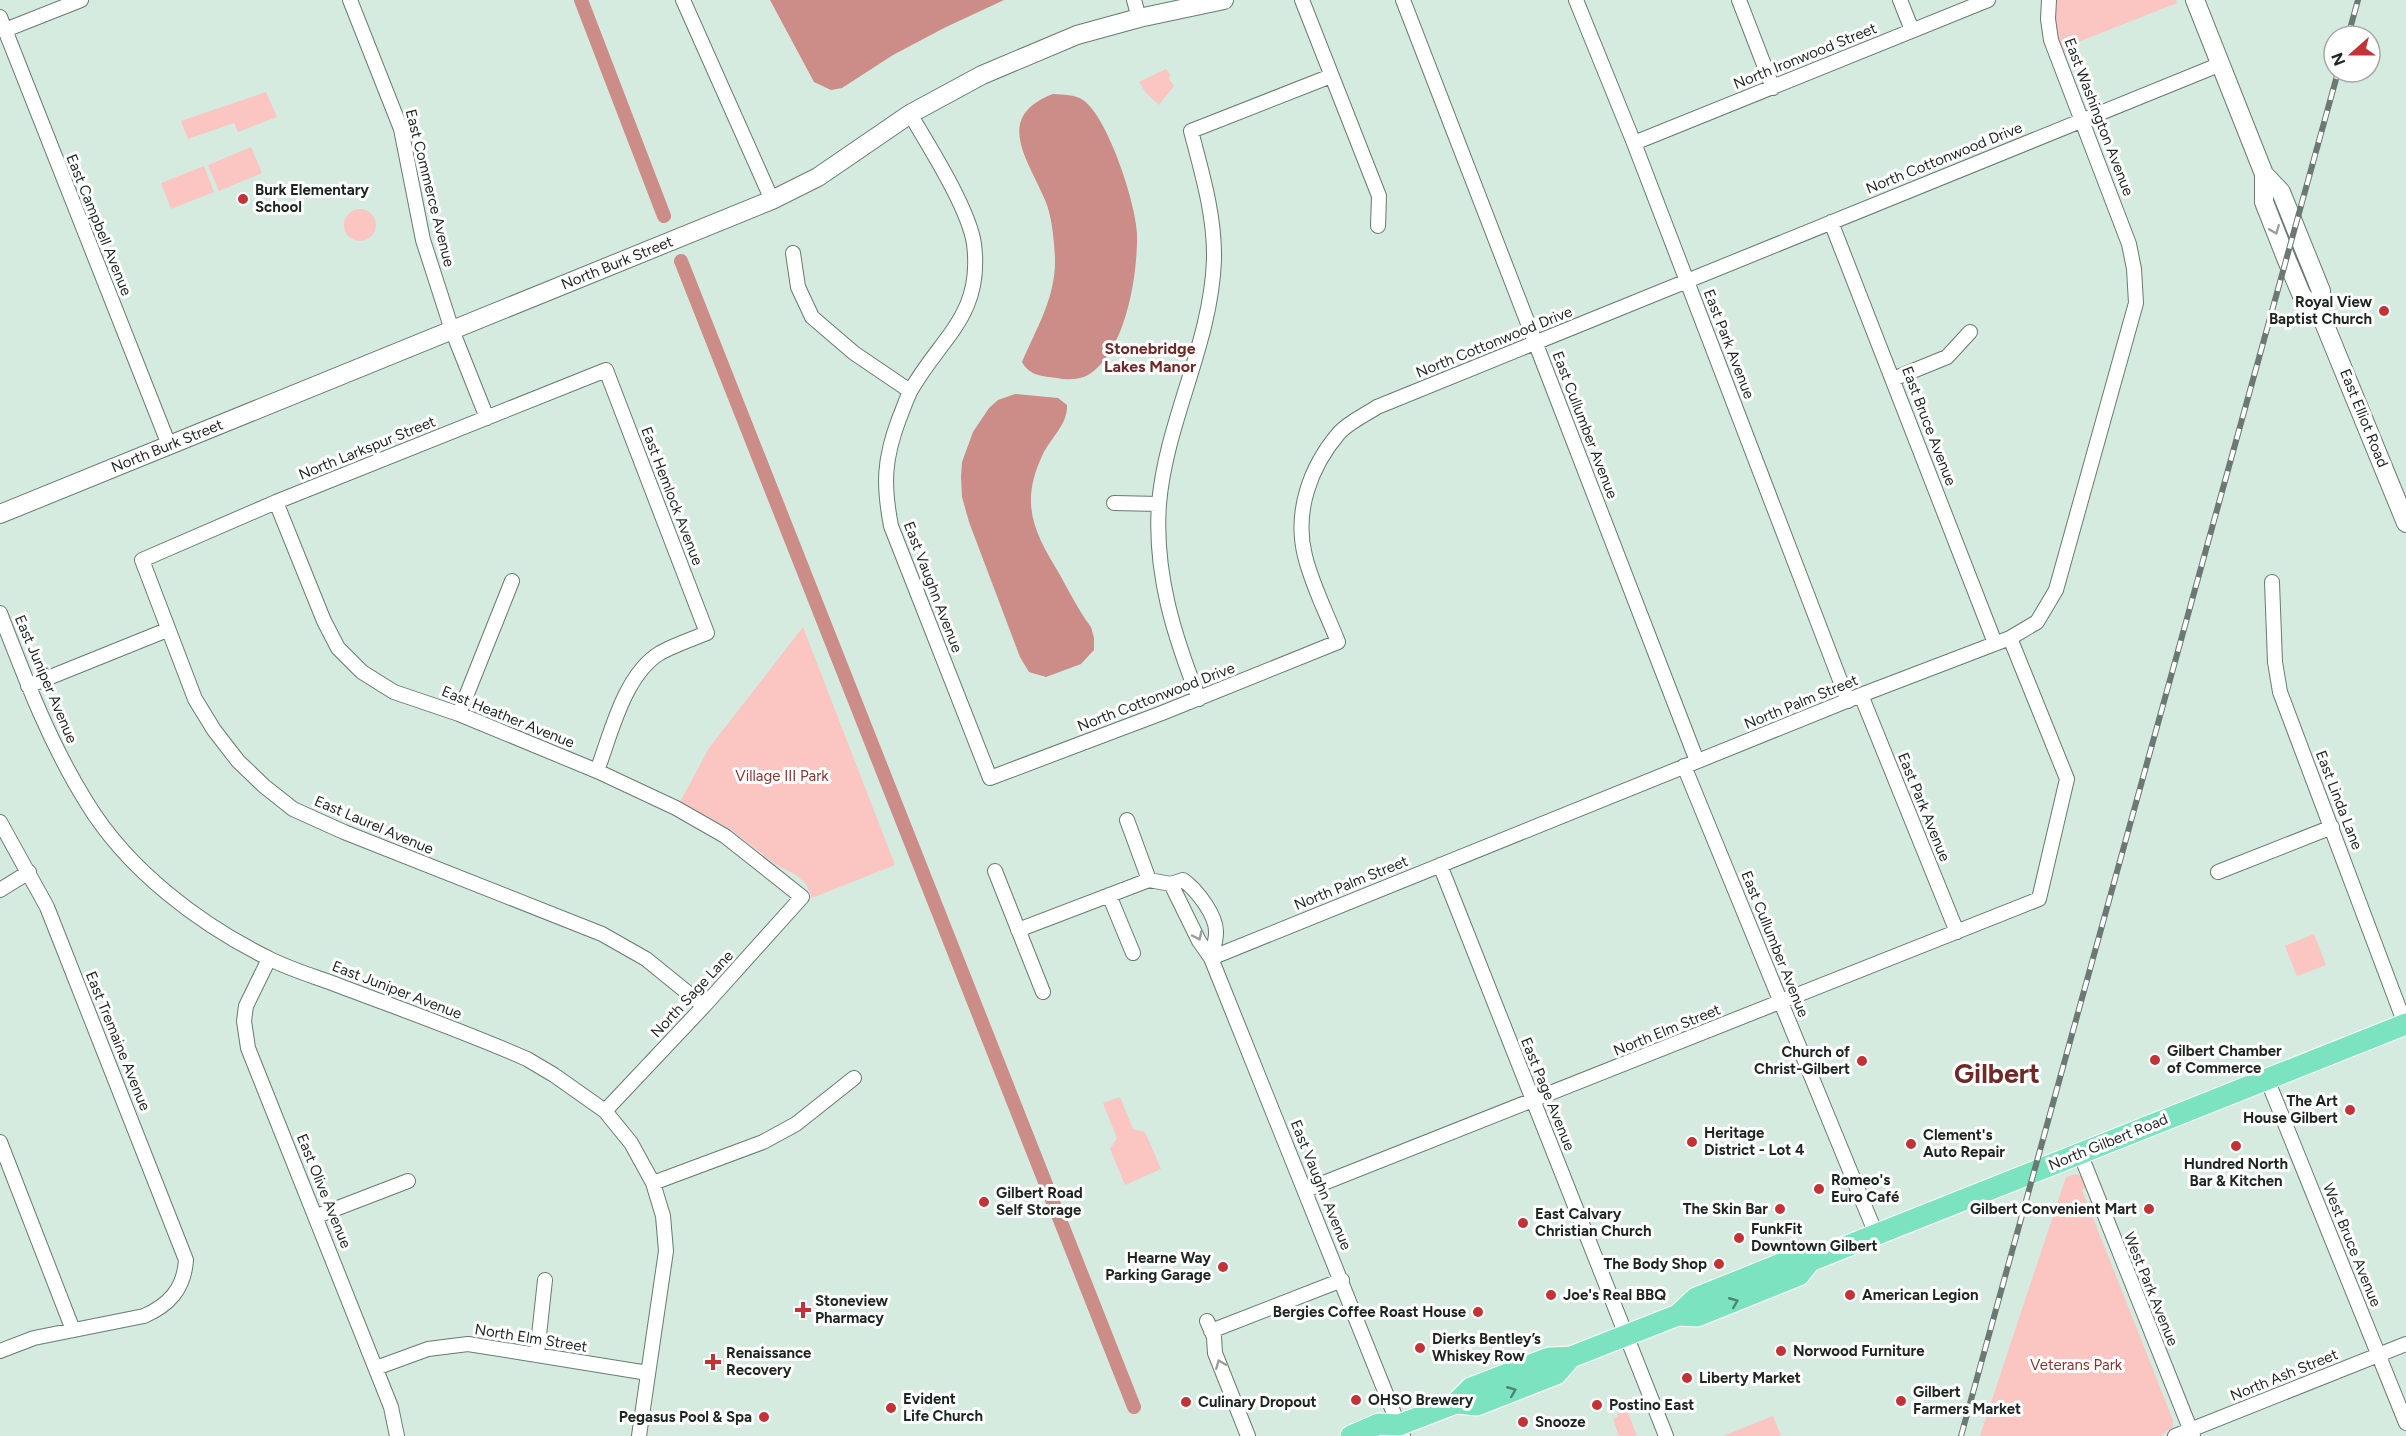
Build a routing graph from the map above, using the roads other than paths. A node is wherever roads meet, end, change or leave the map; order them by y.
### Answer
1 (81, 0) edge
2 (350, 0) edge
3 (682, 0) edge
4 (1134, 0) edge
5 (1224, 0) edge
6 (1302, 0) edge
7 (1403, 0) edge
8 (1576, 0) edge
9 (1739, 0) edge
10 (1900, 0) edge
11 (1988, 0) edge
12 (2049, 0) edge
13 (2196, 0) edge
14 (1139, 18) junction
15 (3, 23) edge
16 (1912, 30) junction
17 (2221, 64) junction
18 (1331, 76) junction
19 (1773, 88) junction
20 (910, 114) junction
21 (2082, 120) junction
22 (1634, 143) junction
23 (772, 200) junction
24 (1831, 222) junction
25 (1378, 226) dead end
26 (2129, 244) joint
27 (793, 252) dead end
28 (1687, 282) junction
29 (452, 330) junction
30 (1970, 332) dead end
31 (1536, 342) junction
32 (606, 370) joint
33 (1893, 379) junction
34 (910, 391) junction
35 (487, 418) junction
36 (169, 445) junction
37 (276, 502) junction
38 (1114, 503) dead end
39 (1159, 504) junction
40 (0, 514) edge
41 (2405, 519) edge
42 (142, 560) joint
43 (512, 581) dead end
44 (2272, 582) dead end
45 (0, 613) edge
46 (167, 630) junction
47 (2010, 638) junction
48 (1995, 643) junction
49 (28, 686) junction
50 (1861, 695) junction
51 (1198, 699) junction
52 (1848, 701) junction
53 (459, 714) junction
54 (1691, 764) junction
55 (597, 771) junction
56 (990, 778) joint
57 (1127, 820) dead end
58 (0, 822) edge
59 (2332, 827) junction
60 (1440, 865) junction
61 (995, 871) dead end
62 (29, 872) junction
63 (2218, 872) dead end
64 (1149, 880) junction
65 (1171, 884) junction
66 (0, 890) edge
67 (1109, 895) junction
68 (802, 897) joint
69 (1018, 930) junction
70 (1957, 932) junction
71 (1132, 953) dead end
72 (1211, 958) junction
73 (269, 959) junction
74 (1043, 992) dead end
75 (1781, 1002) junction
76 (705, 1006) junction
77 (2405, 1024) edge
78 (854, 1078) dead end
79 (2267, 1079) junction
80 (1533, 1101) junction
81 (604, 1111) junction
82 (0, 1142) edge
83 (2080, 1153) junction
84 (408, 1181) dead end
85 (653, 1183) junction
86 (1306, 1190) junction
87 (316, 1216) junction
88 (1876, 1234) junction
89 (545, 1280) dead end
90 (1342, 1280) junction
91 (73, 1330) junction
92 (1626, 1335) junction
93 (2406, 1344) edge
94 (0, 1351) edge
95 (537, 1354) junction
96 (2379, 1355) junction
97 (376, 1368) junction
98 (648, 1373) junction
99 (2406, 1423) edge
100 (1397, 1432) edge
101 (2192, 1433) edge
102 (397, 1436) edge
103 (639, 1436) edge
104 (1248, 1436) edge
105 (1352, 1436) edge
106 (1666, 1436) edge
107 (2175, 1436) edge

1 - 15 street
2 - 29 street, East Commerce Avenue
3 - 23 street
4 - 14 street
5 - 14 street, North Burk Street
6 - 18 street
7 - 31 street, East Cullumber Avenue
8 - 22 street, East Park Avenue
9 - 19 street
10 - 16 street
11 - 16 street, North Ironwood Street
12 - 21 street, East Washington Avenue
13 - 17 street, East Elliot Road
14 - 20 street, North Burk Street
15 - 36 street, East Campbell Avenue
16 - 19 street, North Ironwood Street
17 - 21 street, North Cottonwood Drive
17 - 41 street, East Elliot Road
18 - 25 street
18 - 39 street
19 - 22 street, North Ironwood Street
20 - 23 street, North Burk Street
20 - 34 street, East Vaughn Avenue
21 - 24 street, North Cottonwood Drive
21 - 26 street, East Washington Avenue
22 - 28 street, East Park Avenue
23 - 29 street, North Burk Street
24 - 28 street, North Cottonwood Drive
24 - 33 street, East Bruce Avenue
26 - 47 street, North Palm Street
27 - 34 street
28 - 31 street, North Cottonwood Drive
28 - 52 street, East Park Avenue
29 - 35 street, East Commerce Avenue
29 - 36 street, North Burk Street
30 - 33 street
31 - 51 street, North Cottonwood Drive
31 - 54 street, East Cullumber Avenue
32 - 35 street, North Larkspur Street
32 - 55 street, East Hemlock Avenue
33 - 48 street, East Bruce Avenue
34 - 56 street, East Vaughn Avenue
35 - 37 street, North Larkspur Street
36 - 40 street, North Burk Street
37 - 42 street, North Larkspur Street
37 - 53 street, East Heather Avenue
38 - 39 street
39 - 51 street
42 - 46 street, East Laurel Avenue
43 - 53 street
44 - 59 street, East Linda Lane
45 - 49 street, East Juniper Avenue
46 - 49 street
46 - 76 street, East Laurel Avenue
47 - 48 street, North Palm Street
47 - 70 street, North Elm Street
48 - 50 street, North Palm Street
49 - 73 street, East Juniper Avenue
50 - 52 street, North Palm Street
50 - 70 street, East Park Avenue
51 - 56 street, North Cottonwood Drive
52 - 54 street, North Palm Street
53 - 55 street, East Heather Avenue
54 - 60 street, North Palm Street
54 - 75 street, East Cullumber Avenue
55 - 68 street, East Heather Avenue
57 - 64 street
58 - 62 street, East Tremaine Avenue
59 - 63 street
59 - 77 street, East Linda Lane
60 - 72 street, North Palm Street
60 - 80 street, East Page Avenue
61 - 69 street
62 - 66 street
62 - 91 street, East Tremaine Avenue
64 - 65 street
64 - 67 street
65 -> 72 street, East Vaughn Avenue
65 - 72 street
67 - 69 street
67 - 71 street
68 - 76 street, North Sage Lane
69 - 74 street
70 - 75 street, North Elm Street
72 - 86 street, East Vaughn Avenue
73 - 81 street, East Juniper Avenue
73 - 87 street, East Olive Avenue
75 - 80 street, North Elm Street
75 - 88 street, East Cullumber Avenue
76 - 81 street, North Sage Lane
77 - 79 main road, North Gilbert Road
78 - 85 street
79 - 83 main road, North Gilbert Road
79 - 96 street, West Bruce Avenue
80 - 86 street, North Elm Street
80 - 92 street, East Page Avenue
81 - 85 street, East Juniper Avenue
82 - 91 street
83 - 88 main road, North Gilbert Road
83 - 101 street, West Park Avenue
84 - 87 street
85 - 98 street, East Juniper Avenue
86 - 90 street, East Vaughn Avenue
87 - 97 street, East Olive Avenue
88 - 92 main road, North Gilbert Road
89 - 95 street
90 - 100 street, East Vaughn Avenue
104 -> 90 street
91 - 94 street
92 - 100 main road, North Gilbert Road
92 - 106 street, East Page Avenue
93 - 96 street, North Ash Street
95 - 97 street, North Elm Street
95 - 98 street, North Elm Street
96 - 99 street, West Bruce Avenue
96 - 101 street, North Ash Street
97 - 102 street, East Olive Avenue
98 - 103 street, East Juniper Avenue
100 - 105 main road, North Gilbert Road
101 - 107 street, North Ash Street

